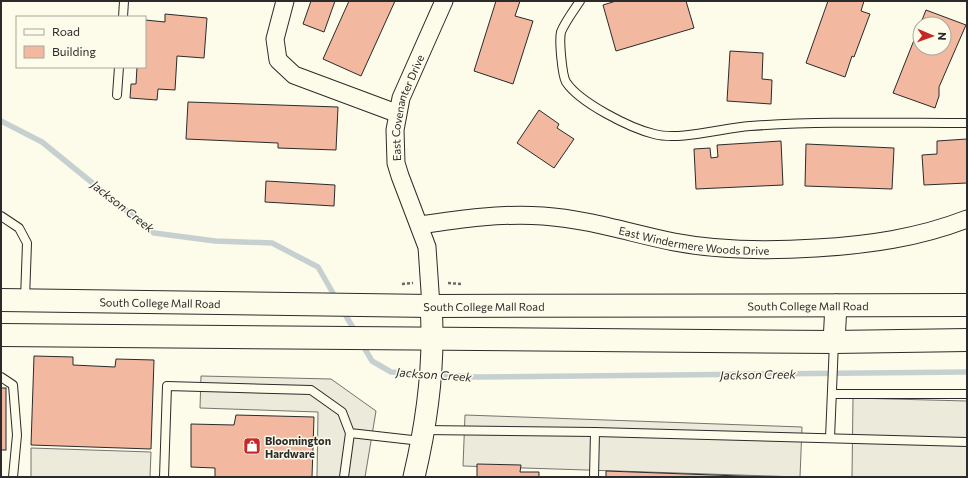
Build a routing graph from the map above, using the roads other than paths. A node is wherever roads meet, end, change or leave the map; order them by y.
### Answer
1 (124, 1) edge
2 (444, 1) edge
3 (580, 1) edge
4 (282, 2) edge
5 (123, 16) edge
6 (119, 68) edge
7 (117, 95) dead end
8 (396, 113) junction
9 (967, 123) edge
10 (1, 216) edge
11 (967, 219) edge
12 (420, 225) junction
13 (1, 300) edge
14 (25, 300) junction
15 (836, 305) junction
16 (967, 305) edge
17 (431, 306) junction
18 (1, 336) edge
19 (967, 340) edge
20 (432, 348) junction
21 (834, 351) junction
22 (1, 377) edge
23 (832, 394) junction
24 (967, 394) edge
25 (595, 432) junction
26 (350, 433) junction
27 (422, 435) junction
28 (830, 438) junction
29 (967, 442) edge
30 (13, 477) edge
31 (164, 477) edge
32 (344, 477) edge
33 (414, 477) edge
34 (594, 477) edge

1 - 5 lane
2 - 8 street, East Covenanter Drive
3 - 9 lane
4 - 8 street
6 - 7 lane
8 - 12 street, East Covenanter Drive
10 - 14 lane
11 - 12 street, East Windermere Woods Drive
12 - 17 street, East Covenanter Drive
13 - 14 main road, South College Mall Road
14 - 17 main road, South College Mall Road
15 - 16 main road, South College Mall Road
15 - 17 main road, South College Mall Road
15 - 21 street
17 - 20 street, East Covenanter Drive
18 - 20 main road
19 - 21 main road
20 - 21 main road
20 - 27 street, East Covenanter Drive
21 - 23 lane
22 - 30 lane
23 - 24 lane
23 - 28 lane
25 - 27 lane
25 - 28 lane
25 - 34 lane
26 - 27 lane
26 - 31 lane
26 - 32 lane
27 - 33 street, East Covenanter Drive
28 - 29 lane

